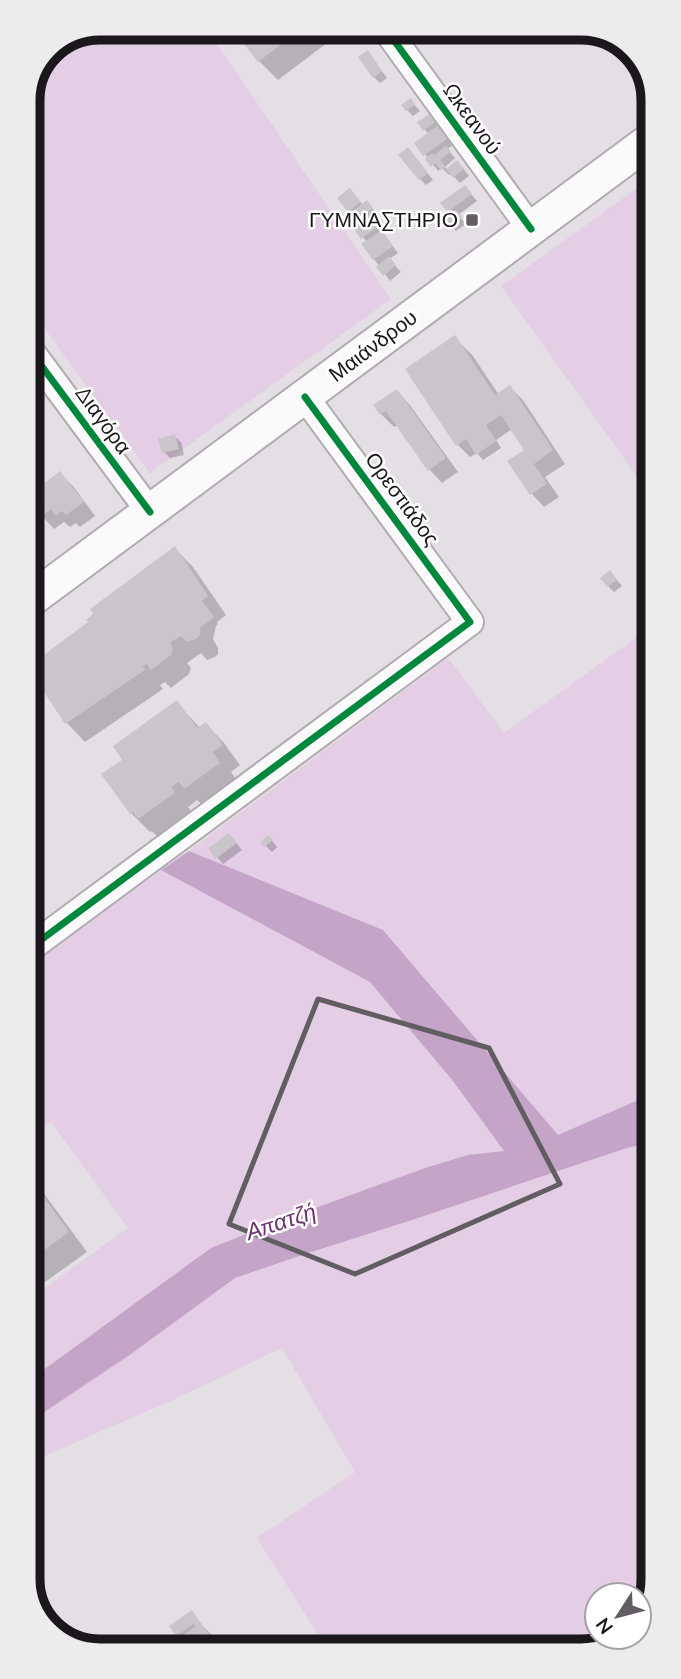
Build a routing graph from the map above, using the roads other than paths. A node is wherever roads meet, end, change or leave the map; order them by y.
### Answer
1 (394, 40) edge
2 (641, 147) edge
3 (531, 229) junction
4 (40, 364) edge
5 (305, 397) junction
6 (150, 512) junction
7 (40, 593) edge
8 (40, 941) edge

1 - 3 street, Ωκεανού
2 - 3 main road, Μαιάνδρου
3 - 5 main road, Μαιάνδρου
4 - 6 street, Διαγόρα
5 - 6 main road, Μαιάνδρου
5 - 8 street, Ορεστιάδος
6 - 7 main road, Μαιάνδρου

